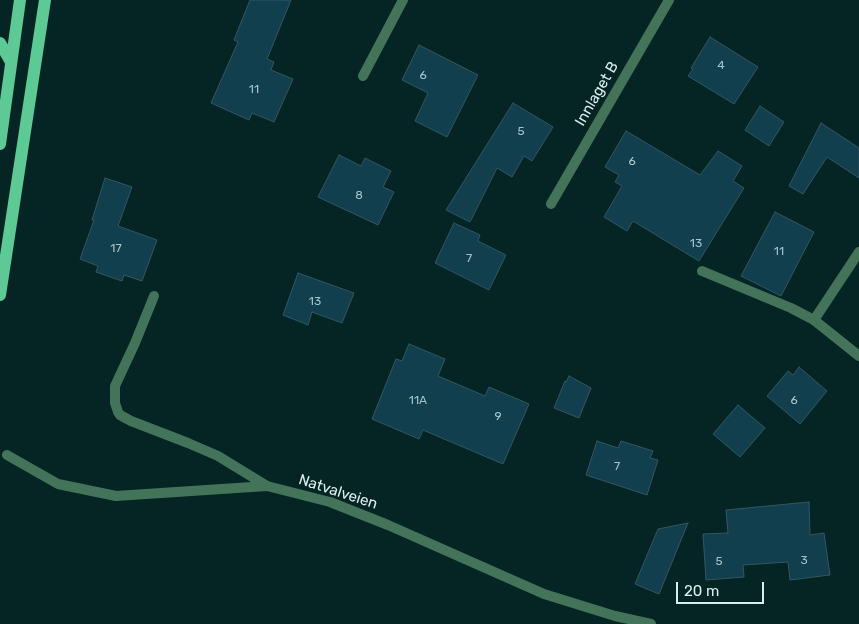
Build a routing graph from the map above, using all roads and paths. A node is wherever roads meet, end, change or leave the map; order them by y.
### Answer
1 (20, 0) edge
2 (45, 0) edge
3 (403, 0) edge
4 (670, 0) edge
5 (0, 43) edge
6 (11, 62) junction
7 (363, 76) dead end
8 (0, 144) edge
9 (551, 204) dead end
10 (859, 252) edge
11 (702, 272) dead end
12 (0, 295) edge
13 (154, 296) dead end
14 (814, 320) junction
15 (859, 356) edge
16 (6, 455) dead end
17 (267, 486) junction
18 (651, 624) edge

1 - 6 main road
2 - 12 main road
3 - 7 street
4 - 9 street, Innlaget B
5 - 6 main road
6 - 8 main road
10 - 14 street
11 - 14 street
13 - 17 street
14 - 15 street
16 - 17 street, Natvalveien
17 - 18 street, Natvalveien

